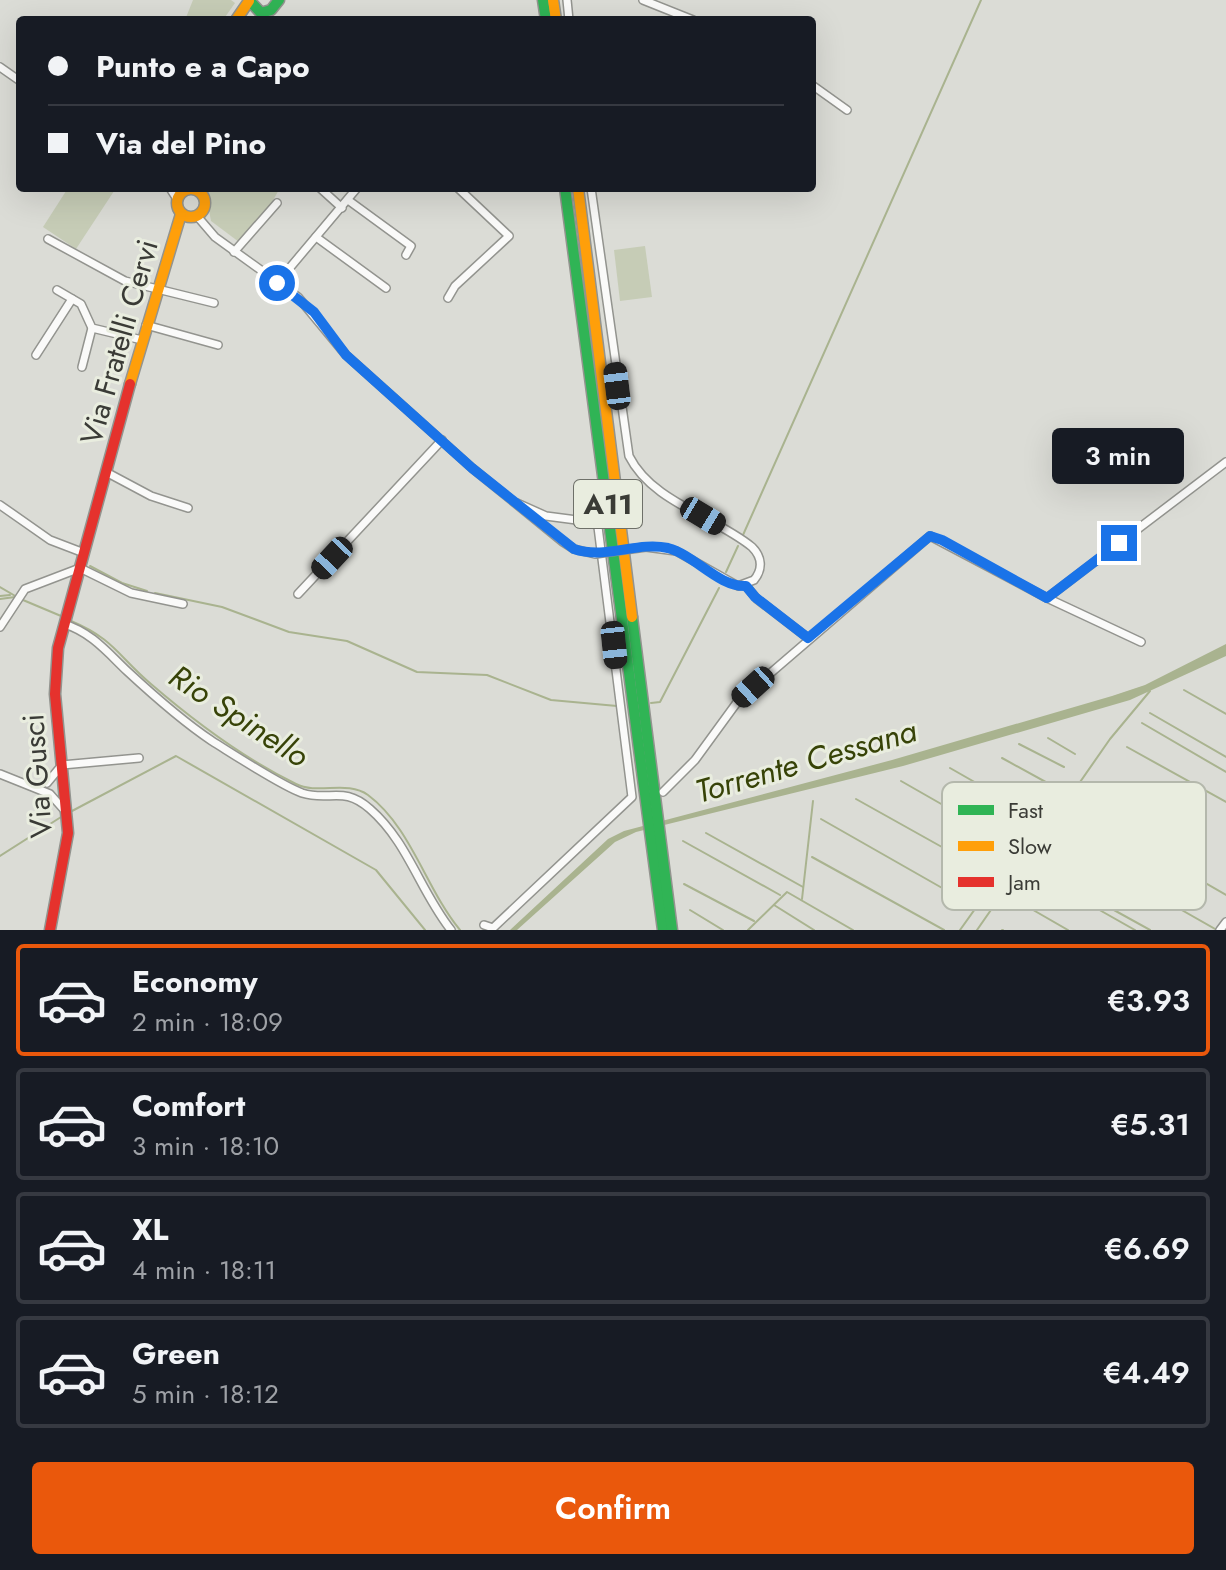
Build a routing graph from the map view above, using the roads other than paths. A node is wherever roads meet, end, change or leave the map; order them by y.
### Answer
1 (279, 0) edge
2 (643, 0) edge
3 (251, 4) edge
4 (683, 16) edge
5 (816, 88) edge
6 (847, 110) dead end
7 (186, 192) edge
8 (188, 192) edge
9 (324, 192) edge
10 (354, 192) edge
11 (462, 192) edge
12 (566, 192) edge
13 (578, 192) edge
14 (592, 192) edge
15 (348, 200) junction
16 (277, 203) dead end
17 (342, 208) junction
18 (195, 216) junction
19 (316, 237) junction
20 (48, 239) dead end
21 (234, 252) junction
22 (406, 255) dead end
23 (277, 283) junction
24 (386, 288) dead end
25 (57, 290) dead end
26 (156, 290) junction
27 (448, 298) dead end
28 (72, 299) junction
29 (214, 303) dead end
30 (146, 325) junction
31 (92, 328) junction
32 (142, 340) junction
33 (218, 345) dead end
34 (36, 355) dead end
35 (82, 367) dead end
36 (442, 440) junction
37 (1226, 462) edge
38 (106, 472) junction
39 (517, 503) junction
40 (0, 505) edge
41 (188, 508) dead end
42 (84, 553) junction
43 (80, 568) junction
44 (746, 586) junction
45 (298, 594) dead end
46 (1047, 598) junction
47 (183, 604) dead end
48 (65, 622) junction
49 (0, 627) edge
50 (808, 638) junction
51 (1141, 642) dead end
52 (139, 758) dead end
53 (62, 765) junction
54 (0, 774) edge
55 (47, 783) junction
56 (31, 785) junction
57 (65, 792) junction
58 (663, 792) dead end
59 (50, 794) junction
60 (67, 812) junction
61 (653, 820) junction
62 (655, 833) junction
63 (1226, 922) edge
64 (484, 925) dead end
65 (50, 930) edge
66 (451, 930) edge
67 (663, 930) edge
68 (672, 930) edge
69 (1220, 930) edge

1 - 3 main road
2 - 4 street
5 - 6 street
7 - 18 main road
8 - 18 main road
9 - 17 street
10 - 15 street
11 - 27 street
12 - 61 main road, A11
13 - 61 main road, A11
14 - 44 street
15 - 17 street
15 - 22 street
16 - 21 street
17 - 19 street
18 - 21 street
18 - 26 main road, Via Fratelli Cervi
19 - 23 street
19 - 24 street
20 - 26 street
21 - 23 street
23 - 36 street
25 - 28 street
26 - 29 street
26 - 30 main road, Via Fratelli Cervi
28 - 31 street
28 - 34 street
30 - 32 main road, Via Fratelli Cervi
30 - 33 street
31 - 32 street
31 - 35 street
32 - 38 main road, Via Fratelli Cervi
36 - 39 street
36 - 45 street
37 - 46 street
38 - 41 street, Via Fratelli Cervi
38 - 42 main road, Via Fratelli Cervi
39 - 44 street, bridge
39 - 64 street
40 - 42 street
42 - 43 main road, Via Fratelli Cervi
43 - 47 street
43 - 48 main road, Via Fratelli Cervi
43 - 49 street
44 - 50 street
46 - 50 street
46 - 51 street
48 - 53 main road, Via Gusci
48 - 66 street
50 - 58 street
52 - 53 street
53 - 55 street
53 - 57 main road, Via Gusci
54 - 56 street
55 - 56 street
55 - 57 street
56 - 59 street
57 - 59 street
57 - 60 main road, Via Gusci
59 - 60 street
60 - 65 main road, Via Gusci
61 - 62 main road, A11
62 - 67 main road, A11
62 - 68 main road, A11
63 - 69 street

